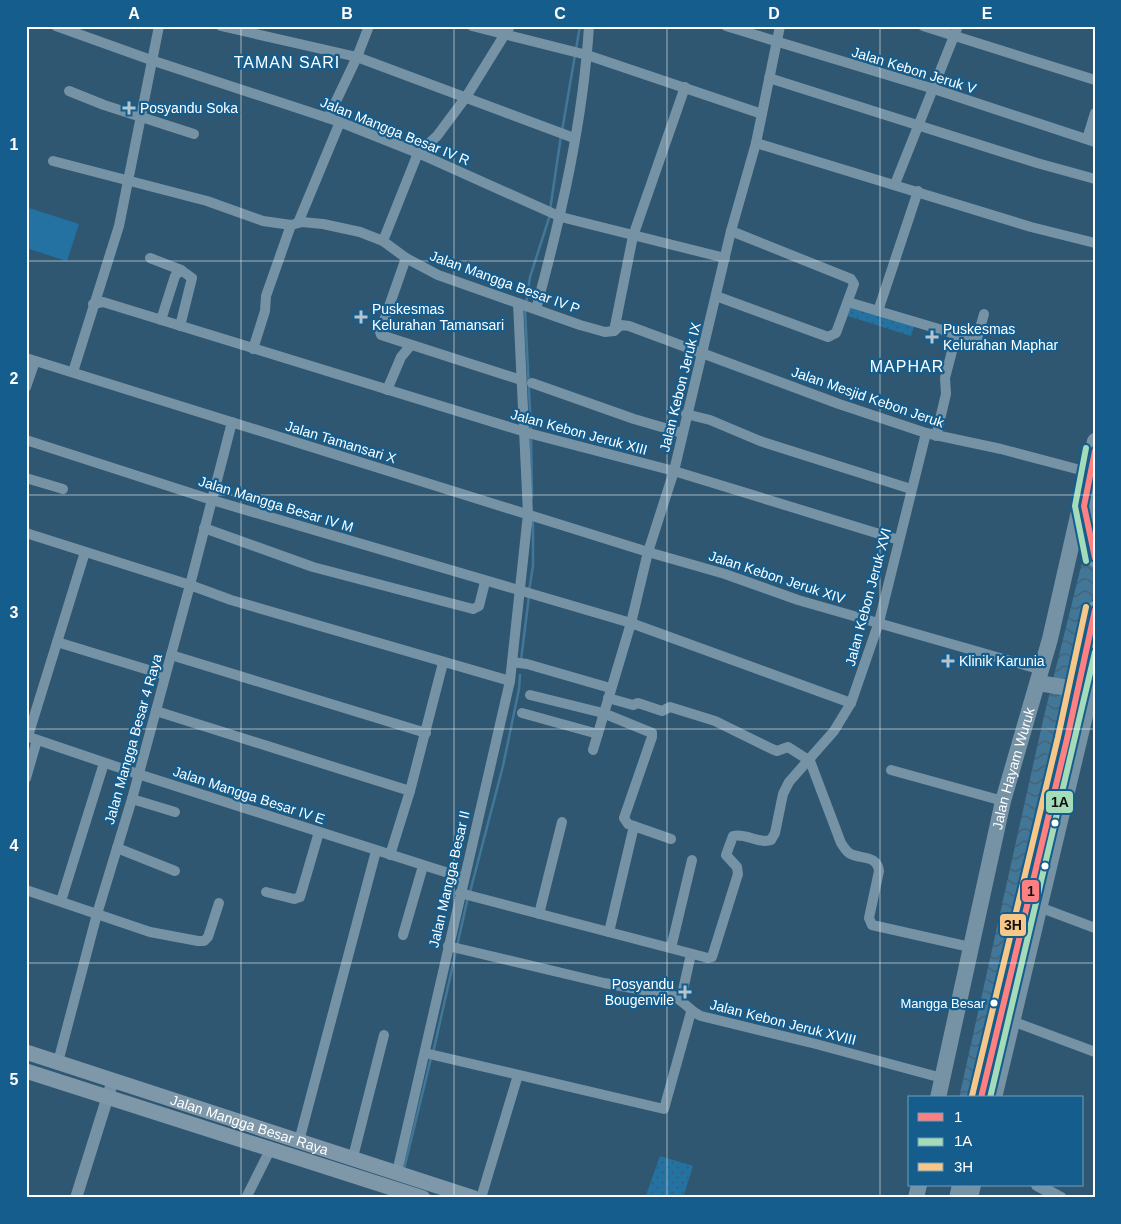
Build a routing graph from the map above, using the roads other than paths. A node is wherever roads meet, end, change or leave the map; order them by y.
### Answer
1 (56, 26) edge
2 (158, 26) edge
3 (221, 26) edge
4 (369, 26) edge
5 (472, 26) edge
6 (589, 26) edge
7 (726, 26) edge
8 (780, 26) edge
9 (923, 26) edge
10 (958, 26) edge
11 (507, 30) edge
12 (954, 37) junction
13 (777, 43) junction
14 (580, 54) junction
15 (357, 57) junction
16 (151, 60) junction
17 (769, 78) junction
18 (1095, 80) edge
19 (685, 87) junction
20 (934, 89) junction
21 (69, 91) dead end
22 (466, 97) junction
23 (1095, 113) edge
24 (762, 114) junction
25 (141, 116) junction
26 (328, 118) junction
27 (340, 122) junction
28 (919, 126) junction
29 (194, 134) dead end
30 (566, 136) junction
31 (1091, 140) edge
32 (756, 143) junction
33 (418, 153) junction
34 (53, 161) dead end
35 (128, 179) junction
36 (1095, 179) edge
37 (895, 184) junction
38 (918, 191) junction
39 (557, 215) junction
40 (295, 224) junction
41 (731, 231) junction
42 (634, 236) junction
43 (383, 242) junction
44 (1095, 243) edge
45 (150, 258) dead end
46 (406, 258) junction
47 (725, 258) junction
48 (180, 270) junction
49 (716, 296) junction
50 (848, 302) junction
51 (519, 303) junction
52 (93, 304) junction
53 (534, 308) junction
54 (878, 311) junction
55 (984, 314) dead end
56 (161, 320) junction
57 (180, 326) junction
58 (614, 331) junction
59 (956, 336) junction
60 (411, 345) junction
61 (253, 349) junction
62 (701, 353) junction
63 (31, 359) edge
64 (73, 372) junction
65 (521, 380) junction
66 (532, 383) dead end
67 (26, 387) edge
68 (387, 390) junction
69 (686, 414) junction
70 (232, 422) junction
71 (527, 432) junction
72 (682, 432) junction
73 (931, 434) junction
74 (26, 440) edge
75 (1095, 441) edge
76 (1095, 450) edge
77 (674, 471) junction
78 (1092, 477) edge
79 (26, 478) edge
80 (63, 489) dead end
81 (911, 489) junction
82 (212, 500) junction
83 (1095, 501) edge
84 (529, 514) junction
85 (204, 528) junction
86 (26, 533) edge
87 (899, 540) junction
88 (85, 552) junction
89 (648, 552) junction
90 (1095, 559) edge
91 (485, 582) junction
92 (190, 585) junction
93 (521, 592) junction
94 (1095, 609) edge
95 (878, 622) junction
96 (631, 623) junction
97 (57, 642) junction
98 (171, 655) junction
99 (518, 662) junction
100 (443, 663) junction
101 (165, 675) junction
102 (1043, 679) junction
103 (510, 681) junction
104 (1088, 685) edge
105 (609, 693) junction
106 (530, 695) dead end
107 (852, 703) junction
108 (156, 711) junction
109 (522, 713) dead end
110 (603, 713) junction
111 (426, 733) junction
112 (598, 734) junction
113 (31, 737) edge
114 (593, 750) dead end
115 (810, 761) junction
116 (104, 763) junction
117 (892, 770) dead end
118 (138, 774) junction
119 (26, 778) edge
120 (410, 791) junction
121 (132, 799) junction
122 (1004, 801) junction
123 (175, 812) dead end
124 (562, 822) dead end
125 (634, 826) junction
126 (319, 832) junction
127 (671, 839) dead end
128 (117, 848) junction
129 (376, 851) junction
130 (390, 855) junction
131 (692, 860) dead end
132 (424, 866) junction
133 (175, 871) dead end
134 (464, 878) junction
135 (26, 890) edge
136 (266, 892) dead end
137 (463, 894) junction
138 (61, 901) junction
139 (219, 903) dead end
140 (1039, 907) junction
141 (97, 914) junction
142 (539, 914) junction
143 (1095, 928) edge
144 (609, 932) junction
145 (404, 935) dead end
146 (449, 946) junction
147 (970, 947) junction
148 (671, 948) junction
149 (691, 954) junction
150 (1019, 964) junction
151 (681, 999) junction
152 (691, 1012) junction
153 (1012, 1021) junction
154 (384, 1035) dead end
155 (26, 1052) edge
156 (1095, 1052) edge
157 (428, 1054) junction
158 (58, 1062) junction
159 (26, 1071) edge
160 (518, 1075) junction
161 (942, 1078) junction
162 (114, 1080) junction
163 (938, 1096) edge
164 (982, 1096) edge
165 (994, 1096) edge
166 (108, 1098) junction
167 (264, 1129) junction
168 (299, 1141) junction
169 (264, 1148) junction
170 (353, 1158) junction
171 (400, 1173) junction
172 (1039, 1186) edge
173 (400, 1193) edge
174 (76, 1198) edge
175 (246, 1198) edge
176 (423, 1198) edge
177 (474, 1198) edge
178 (481, 1198) edge
179 (1061, 1198) edge

1 - 16 street, Jalan Mangga Besar IV R
2 - 16 street
3 - 15 street
4 - 15 street
5 - 11 street
6 - 14 street
7 - 13 street, Jalan Kebon Jeruk V
8 - 13 street, Jalan Kebon Jeruk IX
9 - 12 street
10 - 12 street
11 - 14 street
11 - 22 street
12 - 18 street
12 - 20 street
13 - 17 street, Jalan Kebon Jeruk IX
13 - 20 street, Jalan Kebon Jeruk V
14 - 19 street
14 - 30 street
15 - 22 street
15 - 26 street
16 - 25 street
16 - 26 street, Jalan Mangga Besar IV R
17 - 24 street, Jalan Kebon Jeruk IX
17 - 28 street
19 - 24 street
19 - 42 street
20 - 28 street
20 - 31 street, Jalan Kebon Jeruk V
21 - 25 street
22 - 30 street
22 - 33 street
23 - 31 street
24 - 32 street, Jalan Kebon Jeruk IX
25 - 29 street
25 - 35 street
26 - 27 street, Jalan Mangga Besar IV R
27 - 33 street, Jalan Mangga Besar IV R
27 - 40 street
28 - 36 street
28 - 37 street
30 - 39 street
32 - 37 street
32 - 41 street, Jalan Kebon Jeruk IX
33 - 39 street, Jalan Mangga Besar IV R
33 - 43 street
34 - 35 street, Jalan Mangga Besar IV P
35 - 40 street, Jalan Mangga Besar IV P
35 - 52 street
37 - 38 street
38 - 44 street
38 - 54 street
39 - 42 street, Jalan Mangga Besar IV R
39 - 53 street
40 - 43 street, Jalan Mangga Besar IV P
40 - 61 street
41 - 47 street, Jalan Kebon Jeruk IX
41 - 50 street
42 - 47 street, Jalan Mangga Besar IV R
42 - 58 street
43 - 46 street, Jalan Mangga Besar IV P
45 - 48 street
46 - 51 street, Jalan Mangga Besar IV P
46 - 60 street
47 - 49 street, Jalan Kebon Jeruk IX
48 - 56 street
48 - 57 street
49 - 50 street
49 - 62 street, Jalan Kebon Jeruk IX
50 - 54 street
51 - 53 street, Jalan Mangga Besar IV P
51 - 65 street, Jalan Mangga Besar II
52 - 56 street, Jalan Kebon Jeruk XIII
52 - 64 street
53 - 58 street, Jalan Mangga Besar IV P
54 - 59 street
55 - 59 street
56 - 57 street, Jalan Kebon Jeruk XIII
57 - 61 street, Jalan Kebon Jeruk XIII
58 - 62 street, Jalan Mangga Besar IV P
59 - 73 street, Jalan Kebon Jeruk XVI
60 - 65 street
60 - 68 street
61 - 68 street, Jalan Kebon Jeruk XIII
62 - 69 street, Jalan Kebon Jeruk IX
62 - 73 street, Jalan Mesjid Kebon Jeruk
63 - 64 street, Jalan Tamansari X
63 - 67 street
64 - 70 street, Jalan Tamansari X
65 - 71 street, Jalan Mangga Besar II
66 - 72 street
68 - 71 street, Jalan Kebon Jeruk XIII
69 - 72 street, Jalan Kebon Jeruk IX
69 - 81 street
70 - 82 street, Jalan Mangga Besar 4 Raya
70 - 84 street, Jalan Tamansari X
71 - 77 street, Jalan Kebon Jeruk XIII
71 - 84 street, Jalan Mangga Besar II
72 - 77 street, Jalan Kebon Jeruk IX
73 - 78 street, Jalan Mesjid Kebon Jeruk
73 - 81 street, Jalan Kebon Jeruk XVI
74 - 82 street, Jalan Mangga Besar IV M
75 - 78 main road, Jalan Hayam Wuruk
76 - 90 main road
77 - 87 street, Jalan Kebon Jeruk XIII
77 - 89 street, Jalan Kebon Jeruk IX
78 - 83 main road
78 - 102 main road, Jalan Hayam Wuruk
79 - 80 street
81 - 87 street, Jalan Kebon Jeruk XVI
82 - 85 street, Jalan Mangga Besar 4 Raya
82 - 91 street, Jalan Mangga Besar IV M
84 - 89 street, Jalan Tamansari X
84 - 93 street, Jalan Mangga Besar II
85 - 91 street
85 - 92 street, Jalan Mangga Besar 4 Raya
86 - 88 street
87 - 95 street, Jalan Kebon Jeruk XVI
88 - 92 street
88 - 97 street
89 - 95 street, Jalan Kebon Jeruk XIV
89 - 96 street, Jalan Kebon Jeruk IX
91 - 93 street, Jalan Mangga Besar IV M
92 - 98 street, Jalan Mangga Besar 4 Raya
92 - 100 street
93 - 96 street, Jalan Mangga Besar IV M
93 - 99 street, Jalan Mangga Besar II
94 - 104 main road
95 - 102 street, Jalan Kebon Jeruk XIV
95 - 107 street, Jalan Kebon Jeruk XVI
96 - 105 street, Jalan Kebon Jeruk IX
96 - 107 street, Jalan Mangga Besar IV M
97 - 101 street
97 - 113 street
98 - 101 street, Jalan Mangga Besar 4 Raya
98 - 111 street
99 - 103 street, Jalan Mangga Besar II
99 - 105 street
100 - 103 street
100 - 111 street
101 - 108 street, Jalan Mangga Besar 4 Raya
102 - 104 main road
102 - 122 main road, Jalan Hayam Wuruk
103 - 134 street, Jalan Mangga Besar II
104 - 140 main road
104 - 150 main road
105 - 110 street, Jalan Kebon Jeruk IX
105 - 115 street
106 - 110 street
107 - 115 street, Jalan Kebon Jeruk XVI
108 - 118 street, Jalan Mangga Besar 4 Raya
108 - 120 street
109 - 112 street
110 - 112 street, Jalan Kebon Jeruk IX
110 - 125 street
111 - 120 street
112 - 114 street, Jalan Kebon Jeruk IX
113 - 116 street, Jalan Mangga Besar IV E
113 - 119 street
115 - 147 street
115 - 149 street, Jalan Kebon Jeruk XVI
116 - 118 street, Jalan Mangga Besar IV E
116 - 138 street
117 - 122 street
118 - 121 street, Jalan Mangga Besar 4 Raya
118 - 126 street, Jalan Mangga Besar IV E
120 - 130 street
121 - 123 street
121 - 128 street, Jalan Mangga Besar 4 Raya
122 - 147 main road, Jalan Hayam Wuruk
124 - 142 street
125 - 127 street
125 - 144 street
126 - 129 street, Jalan Mangga Besar IV E
126 - 136 street
128 - 133 street
128 - 141 street, Jalan Mangga Besar 4 Raya
129 - 130 street, Jalan Mangga Besar IV E
129 - 168 street
130 - 132 street, Jalan Mangga Besar IV E
131 - 148 street
132 - 134 street, Jalan Mangga Besar IV E
132 - 145 street
134 - 137 street, Jalan Mangga Besar II
135 - 138 street
137 - 142 street
137 - 146 street, Jalan Mangga Besar II
138 - 141 street
139 - 141 street
140 - 143 street
140 - 150 main road
141 - 158 street, Jalan Mangga Besar 4 Raya
142 - 144 street
144 - 148 street
146 - 151 street
146 - 157 street, Jalan Mangga Besar II
147 - 161 main road, Jalan Hayam Wuruk
148 - 149 street
149 - 151 street
150 - 153 main road
150 - 164 main road
151 - 152 street, Jalan Kebon Jeruk XVIII
152 - 160 street
152 - 161 street, Jalan Kebon Jeruk XVIII
153 - 156 street
153 - 165 main road
154 - 170 street
155 - 158 main road, Jalan Mangga Besar Raya
157 - 160 street
157 - 171 street, Jalan Mangga Besar II
158 - 162 main road, Jalan Mangga Besar Raya
159 - 166 main road, Jalan Mangga Besar Raya
160 - 178 street
161 - 163 main road, Jalan Hayam Wuruk
162 - 166 street
162 - 167 main road, Jalan Mangga Besar Raya
166 - 169 main road, Jalan Mangga Besar Raya
166 - 174 street
167 - 168 main road, Jalan Mangga Besar Raya
167 - 169 main road
168 - 170 main road, Jalan Mangga Besar Raya
169 - 173 main road, Jalan Mangga Besar Raya
169 - 175 street
170 - 171 main road, Jalan Mangga Besar Raya
171 - 177 main road, Jalan Mangga Besar Raya
172 - 179 street
173 - 176 main road, Jalan Mangga Besar Raya

